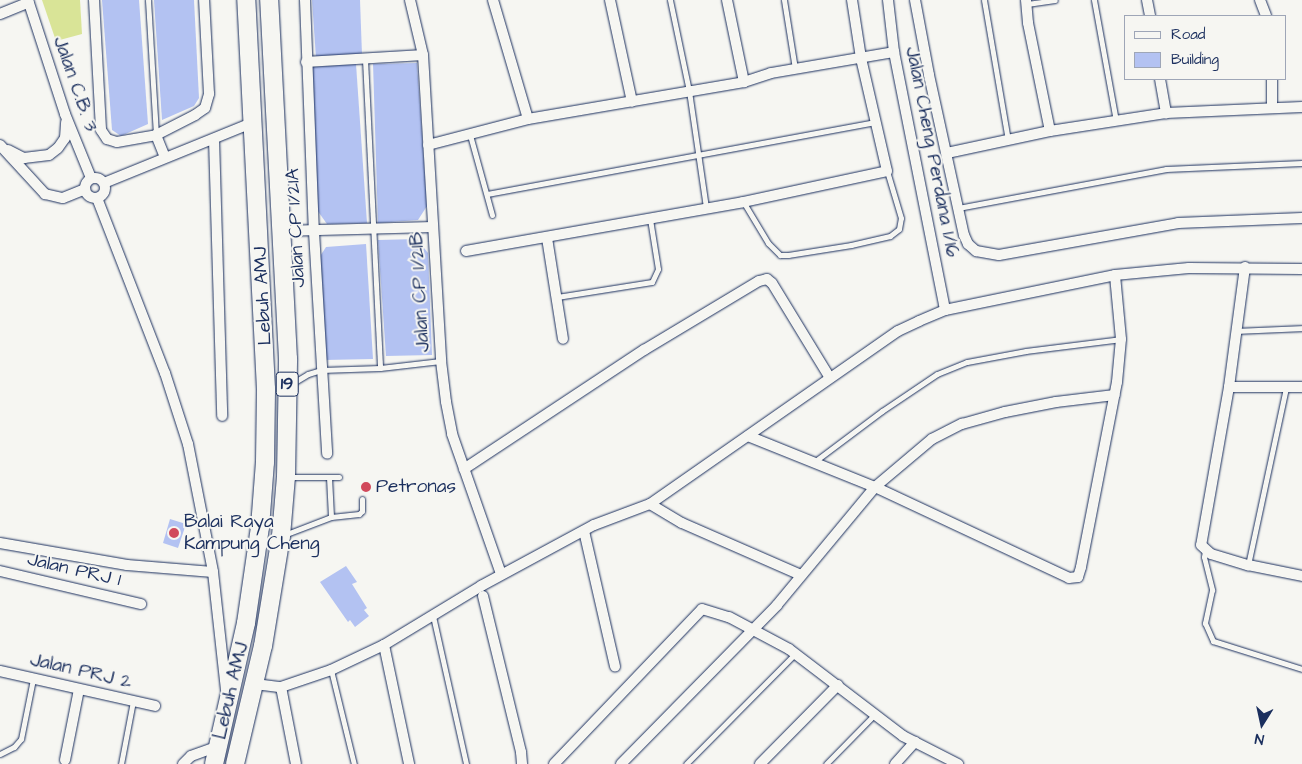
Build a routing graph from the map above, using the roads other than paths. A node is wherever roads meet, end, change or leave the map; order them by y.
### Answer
1 (94, 0) edge
2 (148, 0) edge
3 (204, 0) edge
4 (246, 0) edge
5 (269, 0) edge
6 (305, 0) edge
7 (410, 0) edge
8 (493, 0) edge
9 (610, 0) edge
10 (670, 0) edge
11 (727, 0) edge
12 (784, 0) edge
13 (852, 0) edge
14 (888, 0) edge
15 (915, 0) edge
16 (984, 0) edge
17 (1055, 0) edge
18 (1094, 0) edge
19 (1146, 0) edge
20 (1260, 0) edge
21 (28, 1) edge
22 (1026, 2) edge
23 (0, 14) edge
24 (1150, 15) edge
25 (1266, 15) edge
26 (894, 52) junction
27 (423, 55) junction
28 (364, 58) junction
29 (861, 58) junction
30 (306, 62) junction
31 (795, 69) junction
32 (1160, 80) edge
33 (1272, 80) edge
34 (744, 82) junction
35 (689, 91) junction
36 (632, 102) junction
37 (1272, 108) junction
38 (1302, 108) edge
39 (1166, 113) junction
40 (65, 114) junction
41 (528, 119) junction
42 (1116, 121) junction
43 (875, 122) junction
44 (252, 123) junction
45 (1050, 131) junction
46 (156, 135) junction
47 (470, 135) junction
48 (214, 139) junction
49 (1008, 140) junction
50 (428, 145) junction
51 (1, 146) edge
52 (947, 153) junction
53 (698, 154) junction
54 (165, 157) junction
55 (1302, 163) edge
56 (886, 171) junction
57 (91, 178) junction
58 (104, 182) junction
59 (85, 188) junction
60 (487, 194) junction
61 (97, 198) junction
62 (743, 202) junction
63 (706, 208) junction
64 (958, 208) junction
65 (492, 215) dead end
66 (1302, 218) edge
67 (650, 219) junction
68 (433, 227) junction
69 (372, 229) junction
70 (281, 231) junction
71 (314, 232) junction
72 (547, 238) junction
73 (466, 251) dead end
74 (1246, 267) junction
75 (1302, 269) edge
76 (1115, 275) junction
77 (557, 297) junction
78 (945, 310) junction
79 (1302, 328) edge
80 (1237, 331) junction
81 (1122, 338) junction
82 (564, 339) dead end
83 (441, 361) junction
84 (380, 368) junction
85 (321, 370) junction
86 (830, 378) junction
87 (1286, 386) junction
88 (287, 387) junction
89 (1229, 387) junction
90 (1302, 387) edge
91 (1115, 395) junction
92 (222, 416) dead end
93 (748, 436) junction
94 (327, 454) dead end
95 (814, 462) junction
96 (464, 468) junction
97 (286, 477) junction
98 (329, 477) junction
99 (339, 477) dead end
100 (875, 487) junction
101 (362, 499) dead end
102 (650, 504) junction
103 (332, 517) junction
104 (584, 531) junction
105 (281, 536) junction
106 (0, 543) edge
107 (1205, 550) junction
108 (1248, 565) junction
109 (0, 571) edge
110 (213, 572) junction
111 (501, 574) junction
112 (801, 575) junction
113 (1302, 576) edge
114 (483, 596) dead end
115 (141, 604) dead end
116 (432, 614) junction
117 (754, 630) junction
118 (384, 645) junction
119 (795, 654) junction
120 (615, 666) dead end
121 (1302, 669) edge
122 (331, 670) junction
123 (0, 671) edge
124 (33, 678) junction
125 (255, 684) junction
126 (838, 685) junction
127 (281, 687) junction
128 (79, 689) junction
129 (133, 701) junction
130 (155, 706) dead end
131 (228, 708) junction
132 (875, 714) junction
133 (915, 742) junction
134 (218, 746) junction
135 (0, 754) edge
136 (65, 760) dead end
137 (121, 764) edge
138 (182, 764) edge
139 (214, 764) edge
140 (235, 764) edge
141 (296, 764) edge
142 (354, 764) edge
143 (409, 764) edge
144 (466, 764) edge
145 (522, 764) edge
146 (554, 764) edge
147 (621, 764) edge
148 (686, 764) edge
149 (760, 764) edge
150 (826, 764) edge
151 (895, 764) edge
152 (958, 764) edge

1 - 46 street
2 - 46 lane
3 - 46 street
4 - 44 highway, Lebuh AMJ / 19
5 - 70 highway, Lebuh AMJ / 19
6 - 30 street, Jalan CP 1/21A
7 - 27 street, Jalan CP 1/21B
8 - 41 street
9 - 36 street
10 - 35 lane
11 - 34 street
12 - 31 lane
13 - 29 street
14 - 26 street, Jalan Cheng Perdana 1/16
15 - 52 street
16 - 49 lane
17 - 22 lane
18 - 42 lane
19 - 24 street
20 - 25 street
21 - 23 street
21 - 40 street, Jalan C.B. 3
22 - 45 street
26 - 29 street
26 - 78 street, Jalan Cheng Perdana 1/16
27 - 28 street
27 - 50 street, Jalan CP 1/21B
28 - 30 street
28 - 69 lane
29 - 31 street
29 - 43 street
30 - 71 street, Jalan CP 1/21A
31 - 34 street
32 - 39 street
33 - 37 street
34 - 35 street
35 - 36 street
35 - 53 lane
36 - 41 street
37 - 38 street
37 - 39 street
39 - 42 street
40 - 51 street
40 - 57 street, Jalan C.B. 3
41 - 47 street
42 - 45 street
43 - 53 lane
43 - 56 street
44 - 48 street
44 - 131 highway, Lebuh AMJ / 19
45 - 49 street
46 - 54 street
47 - 50 street
47 - 60 lane
48 - 54 street
48 - 92 street
49 - 52 street
50 - 68 street, Jalan CP 1/21B
51 - 59 street
52 - 64 street
53 - 60 lane
53 - 63 lane
54 - 58 street
55 - 64 lane
56 - 62 street
56 - 62 lane
57 - 58 street
57 - 59 street
58 - 61 street
59 - 61 street
60 - 65 lane
61 - 110 street
62 - 63 street
63 - 67 street
64 - 66 street
67 - 72 street
67 - 77 lane
68 - 69 street
68 - 83 street, Jalan CP 1/21B
69 - 71 street
69 - 84 lane
70 - 71 street
70 - 88 highway, Lebuh AMJ / 19
71 - 85 street, Jalan CP 1/21A
72 - 73 street
72 - 77 street
74 - 75 street
74 - 76 street
74 - 80 street
76 - 78 street
76 - 81 street
77 - 82 street
78 - 86 street
79 - 80 lane
80 - 89 street
81 - 91 street
81 - 95 lane
83 - 84 lane
83 - 96 street, Jalan CP 1/21B
84 - 85 lane
85 - 88 lane
85 - 94 street, Jalan CP 1/21A
86 - 93 street
86 - 96 street
87 - 89 street
87 - 90 street
87 - 108 lane
88 - 97 highway, Lebuh AMJ / 19
89 - 107 street
91 - 100 street
91 - 100 street
93 - 95 street
93 - 102 street
95 - 100 street
96 - 111 street, Jalan CP 1/21B
97 - 98 lane
97 - 105 highway, Lebuh AMJ / 19
98 - 99 lane
98 - 103 lane
100 - 112 street
101 - 103 lane
102 - 104 street
102 - 112 street
103 - 105 lane
104 - 111 street
104 - 120 street
105 - 125 highway, Lebuh AMJ / 19
106 - 110 street
107 - 108 street
107 - 121 lane
108 - 113 street
109 - 115 street, Jalan PRJ 1
110 - 131 street
111 - 116 street
112 - 117 street
114 - 145 street
116 - 118 street
116 - 144 lane
117 - 119 street
117 - 146 street
117 - 147 street
118 - 122 street
118 - 143 street
119 - 126 street
119 - 148 lane
122 - 127 street
122 - 142 lane
123 - 124 street, Jalan PRJ 2
124 - 128 street, Jalan PRJ 2
124 - 135 lane
125 - 127 street
125 - 140 highway, Lebuh AMJ / 19
126 - 132 street
126 - 149 street
127 - 141 street
128 - 129 street, Jalan PRJ 2
128 - 136 street
129 - 130 street, Jalan PRJ 2
129 - 137 lane
131 - 134 highway, Lebuh AMJ / 19
132 - 133 street
132 - 150 lane
133 - 151 street
133 - 152 street
134 - 138 street
134 - 139 highway, Lebuh AMJ / 19

